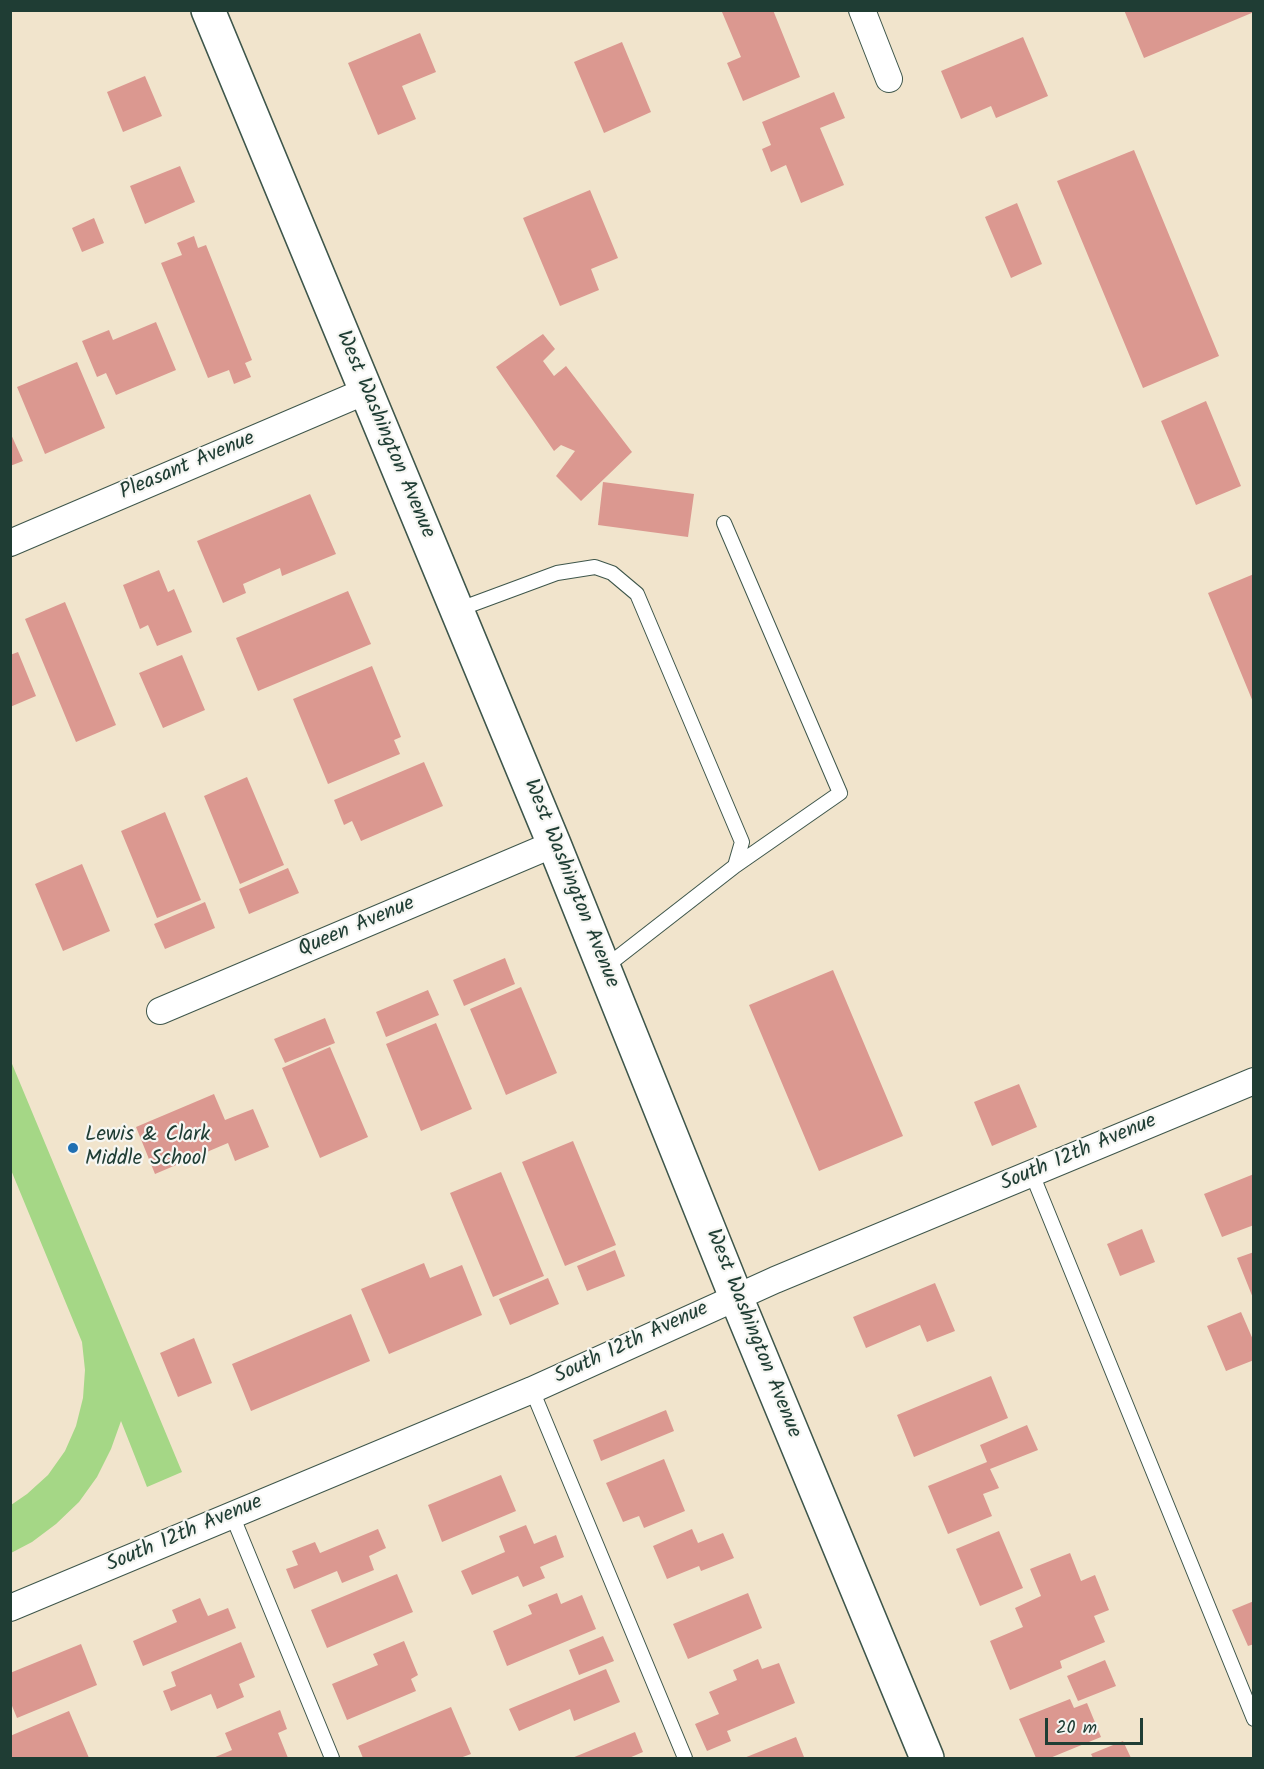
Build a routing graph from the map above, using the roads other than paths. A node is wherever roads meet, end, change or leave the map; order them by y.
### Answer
1 (208, 10) edge
2 (862, 10) edge
3 (889, 79) dead end
4 (366, 391) junction
5 (724, 523) dead end
6 (10, 543) edge
7 (457, 610) junction
8 (554, 844) junction
9 (735, 866) junction
10 (604, 968) junction
11 (160, 1011) dead end
12 (1254, 1081) edge
13 (1032, 1174) junction
14 (736, 1297) junction
15 (532, 1390) junction
16 (232, 1515) junction
17 (10, 1608) edge
18 (1254, 1719) edge
19 (332, 1758) edge
20 (685, 1758) edge
21 (927, 1758) edge

1 - 4 main road, West Washington Avenue
2 - 3 street
4 - 6 street, Pleasant Avenue
4 - 7 main road, West Washington Avenue
5 - 9 lane
7 - 8 main road, West Washington Avenue
7 - 9 lane
8 - 10 main road, West Washington Avenue
8 - 11 street, Queen Avenue
9 - 10 lane
10 - 14 main road, West Washington Avenue
12 - 13 street, South 12th Avenue
13 - 14 street, South 12th Avenue
13 - 18 lane
14 - 15 street, South 12th Avenue
14 - 21 main road, West Washington Avenue
15 - 16 street, South 12th Avenue
15 - 20 lane
16 - 17 street, South 12th Avenue
16 - 19 lane

